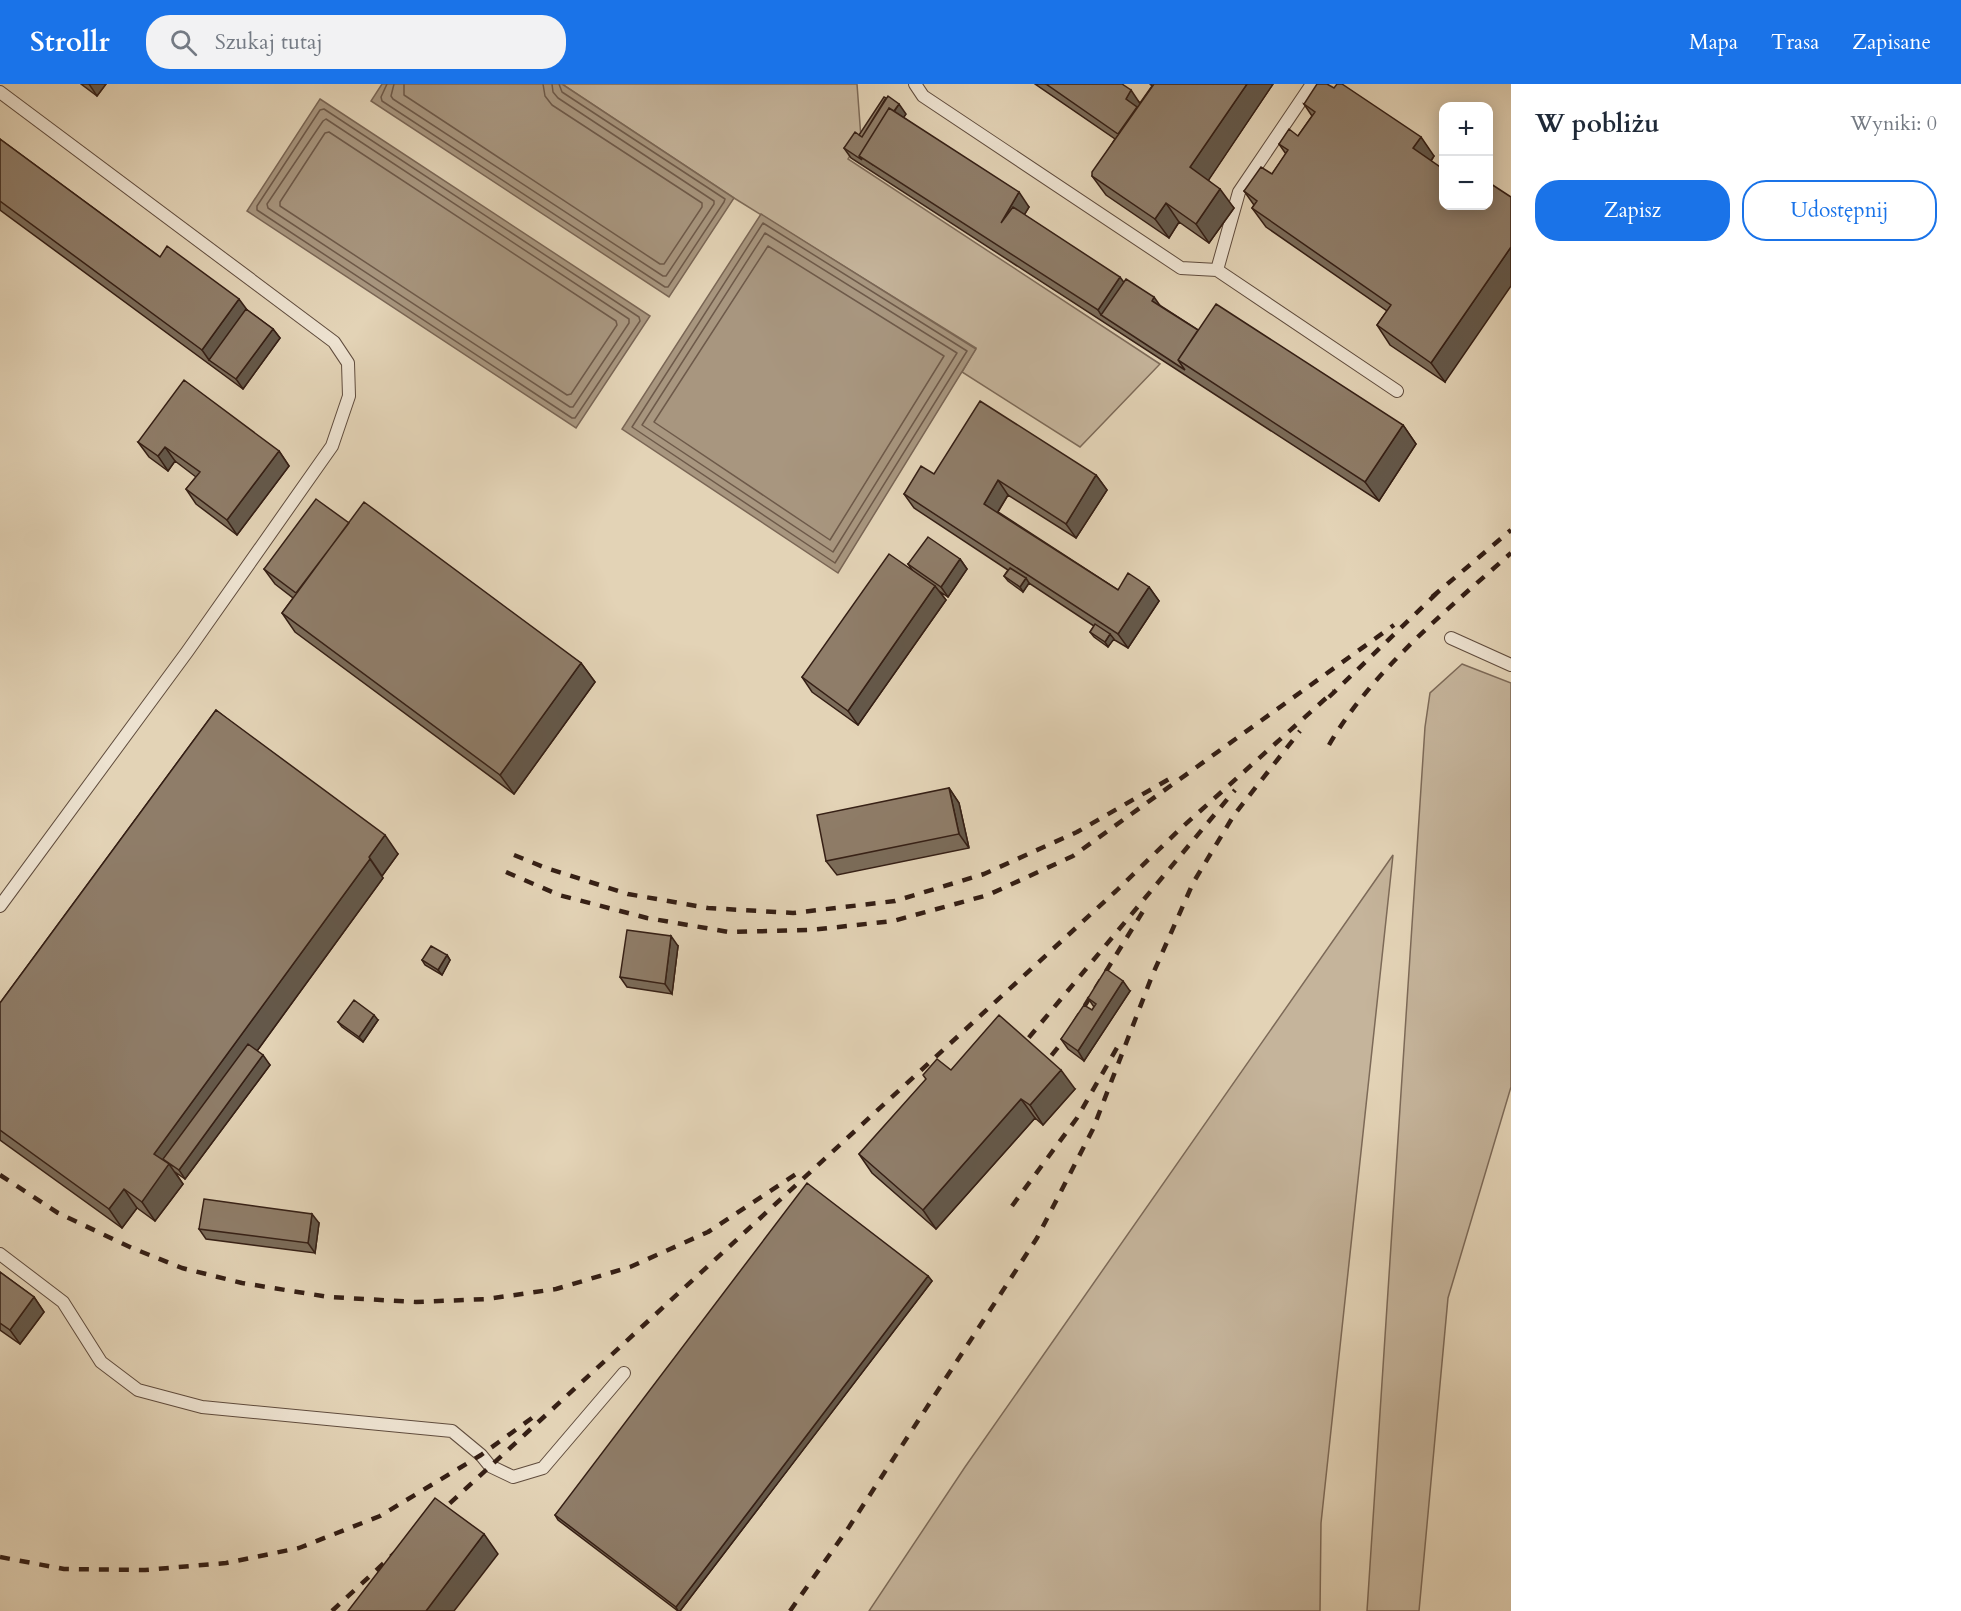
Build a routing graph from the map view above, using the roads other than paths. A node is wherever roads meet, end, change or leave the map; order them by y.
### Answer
1 (915, 84) edge
2 (1312, 84) edge
3 (0, 93) edge
4 (1217, 270) junction
5 (1397, 391) dead end
6 (1451, 638) dead end
7 (1511, 665) edge
8 (0, 906) edge
9 (0, 1254) edge
10 (624, 1373) dead end

1 - 4 lane
2 - 4 lane
3 - 8 lane
4 - 5 lane
6 - 7 lane
9 - 10 lane

